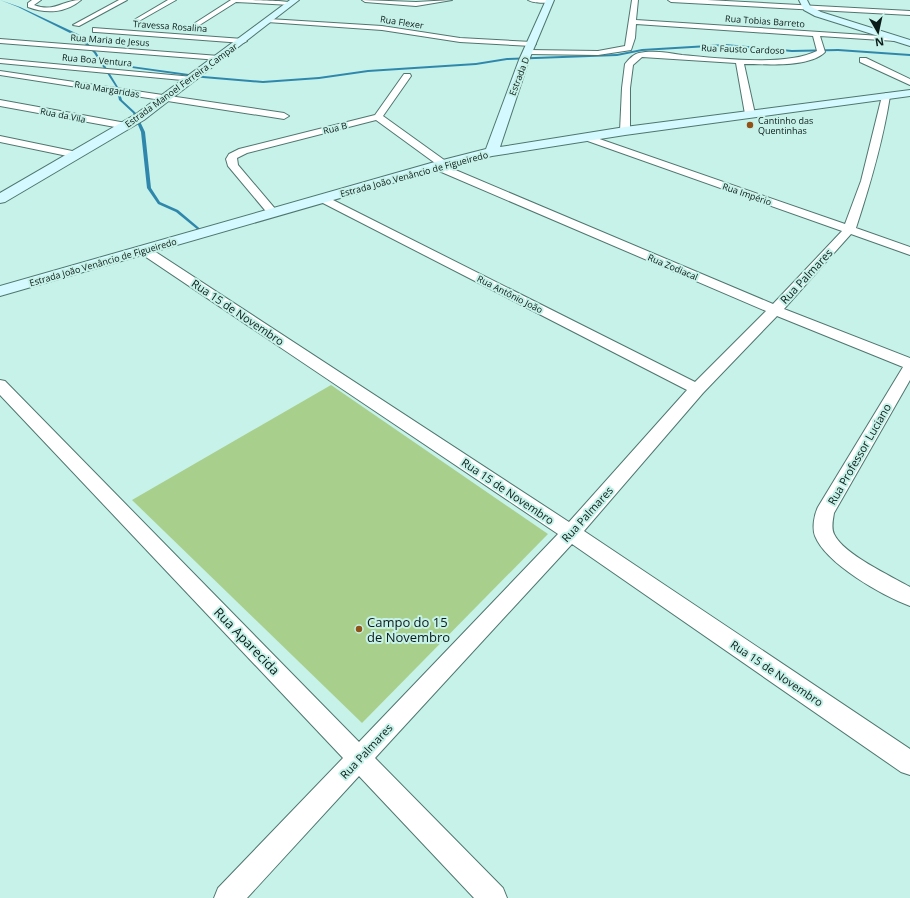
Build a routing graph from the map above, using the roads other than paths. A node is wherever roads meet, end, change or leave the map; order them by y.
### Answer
1 (38, 0) edge
2 (78, 0) edge
3 (124, 0) edge
4 (173, 0) edge
5 (235, 0) edge
6 (365, 0) edge
7 (449, 0) edge
8 (531, 0) edge
9 (550, 0) edge
10 (634, 0) edge
11 (670, 0) edge
12 (713, 1) edge
13 (293, 2) edge
14 (805, 4) edge
15 (910, 13) edge
16 (137, 20) dead end
17 (269, 21) junction
18 (633, 22) junction
19 (77, 25) dead end
20 (196, 25) dead end
21 (96, 30) dead end
22 (816, 34) junction
23 (896, 39) junction
24 (0, 41) edge
25 (242, 41) junction
26 (910, 43) edge
27 (528, 53) junction
28 (219, 58) junction
29 (862, 60) dead end
30 (0, 61) edge
31 (740, 61) junction
32 (0, 73) edge
33 (408, 76) dead end
34 (192, 79) junction
35 (910, 82) edge
36 (910, 93) edge
37 (886, 96) junction
38 (168, 98) junction
39 (0, 103) edge
40 (750, 114) junction
41 (284, 116) dead end
42 (378, 117) junction
43 (127, 126) junction
44 (625, 131) junction
45 (585, 137) junction
46 (0, 139) edge
47 (492, 152) junction
48 (77, 155) junction
49 (440, 165) junction
50 (0, 199) edge
51 (323, 199) junction
52 (273, 213) junction
53 (848, 230) junction
54 (144, 250) junction
55 (910, 251) edge
56 (0, 291) edge
57 (775, 310) junction
58 (910, 366) edge
59 (0, 385) edge
60 (697, 389) junction
61 (570, 533) junction
62 (910, 597) edge
63 (359, 758) junction
64 (910, 763) edge
65 (228, 898) edge
66 (493, 898) edge

1 - 2 street
3 - 19 street
4 - 16 street
5 - 13 street
5 - 20 street
6 - 7 street
8 - 9 street
9 - 27 street, Estrada D
10 - 18 street
11 - 12 street
12 - 14 street
13 - 17 street, Estrada Manoel Ferreira Campar
14 - 15 street
14 - 23 street
17 - 25 street, Estrada Manoel Ferreira Campar
17 - 27 street, Rua Flexer
18 - 22 street, Rua Tobias Barreto
18 - 27 street
21 - 25 street, Travessa Rosalina
22 - 23 street, Rua Tobias Barreto
22 - 31 street, Rua Fausto Cardoso
23 - 26 street
24 - 28 street, Rua Maria de Jesus
25 - 28 street, Estrada Manoel Ferreira Campar
27 - 47 street, Estrada D
28 - 34 street, Estrada Manoel Ferreira Campar
29 - 35 street
30 - 34 street, Rua Boa Ventura
31 - 40 street
31 - 44 street, Rua Fausto Cardoso
32 - 38 street, Rua Margaridas
33 - 42 street
34 - 38 street, Estrada Manoel Ferreira Campar
36 - 37 street, Estrada João Venâncio de Figueiredo
37 - 40 street, Estrada João Venâncio de Figueiredo
37 - 53 street, Rua Palmares
38 - 41 street, Rua Margaridas
38 - 43 street, Estrada Manoel Ferreira Campar
39 - 43 street, Rua da Vila
40 - 44 street, Estrada João Venâncio de Figueiredo
42 - 49 street, Rua Zodiacal
42 - 52 street, Rua B
43 - 48 street, Estrada Manoel Ferreira Campar
44 - 45 street, Estrada João Venâncio de Figueiredo
45 - 47 street, Estrada João Venâncio de Figueiredo
45 - 53 street, Rua Império
46 - 48 street
47 - 49 street, Estrada João Venâncio de Figueiredo
48 - 50 street, Estrada Manoel Ferreira Campar
49 - 51 street, Estrada João Venâncio de Figueiredo
49 - 57 street, Rua Zodiacal
51 - 52 street, Estrada João Venâncio de Figueiredo
51 - 60 street, Rua Antônio João
52 - 54 street, Estrada João Venâncio de Figueiredo
53 - 55 street, Rua Império
53 - 57 street, Rua Palmares
54 - 56 street, Estrada João Venâncio de Figueiredo
54 - 61 street, Rua 15 de Novembro
57 - 58 street, Rua Zodiacal
57 - 60 street, Rua Palmares
58 - 62 street, Rua Professor Luciano
59 - 63 street, Rua Aparecida
60 - 61 street, Rua Palmares
61 - 63 street, Rua Palmares
61 - 64 street, Rua 15 de Novembro
63 - 65 street, Rua Palmares
63 - 66 street, Rua Aparecida

